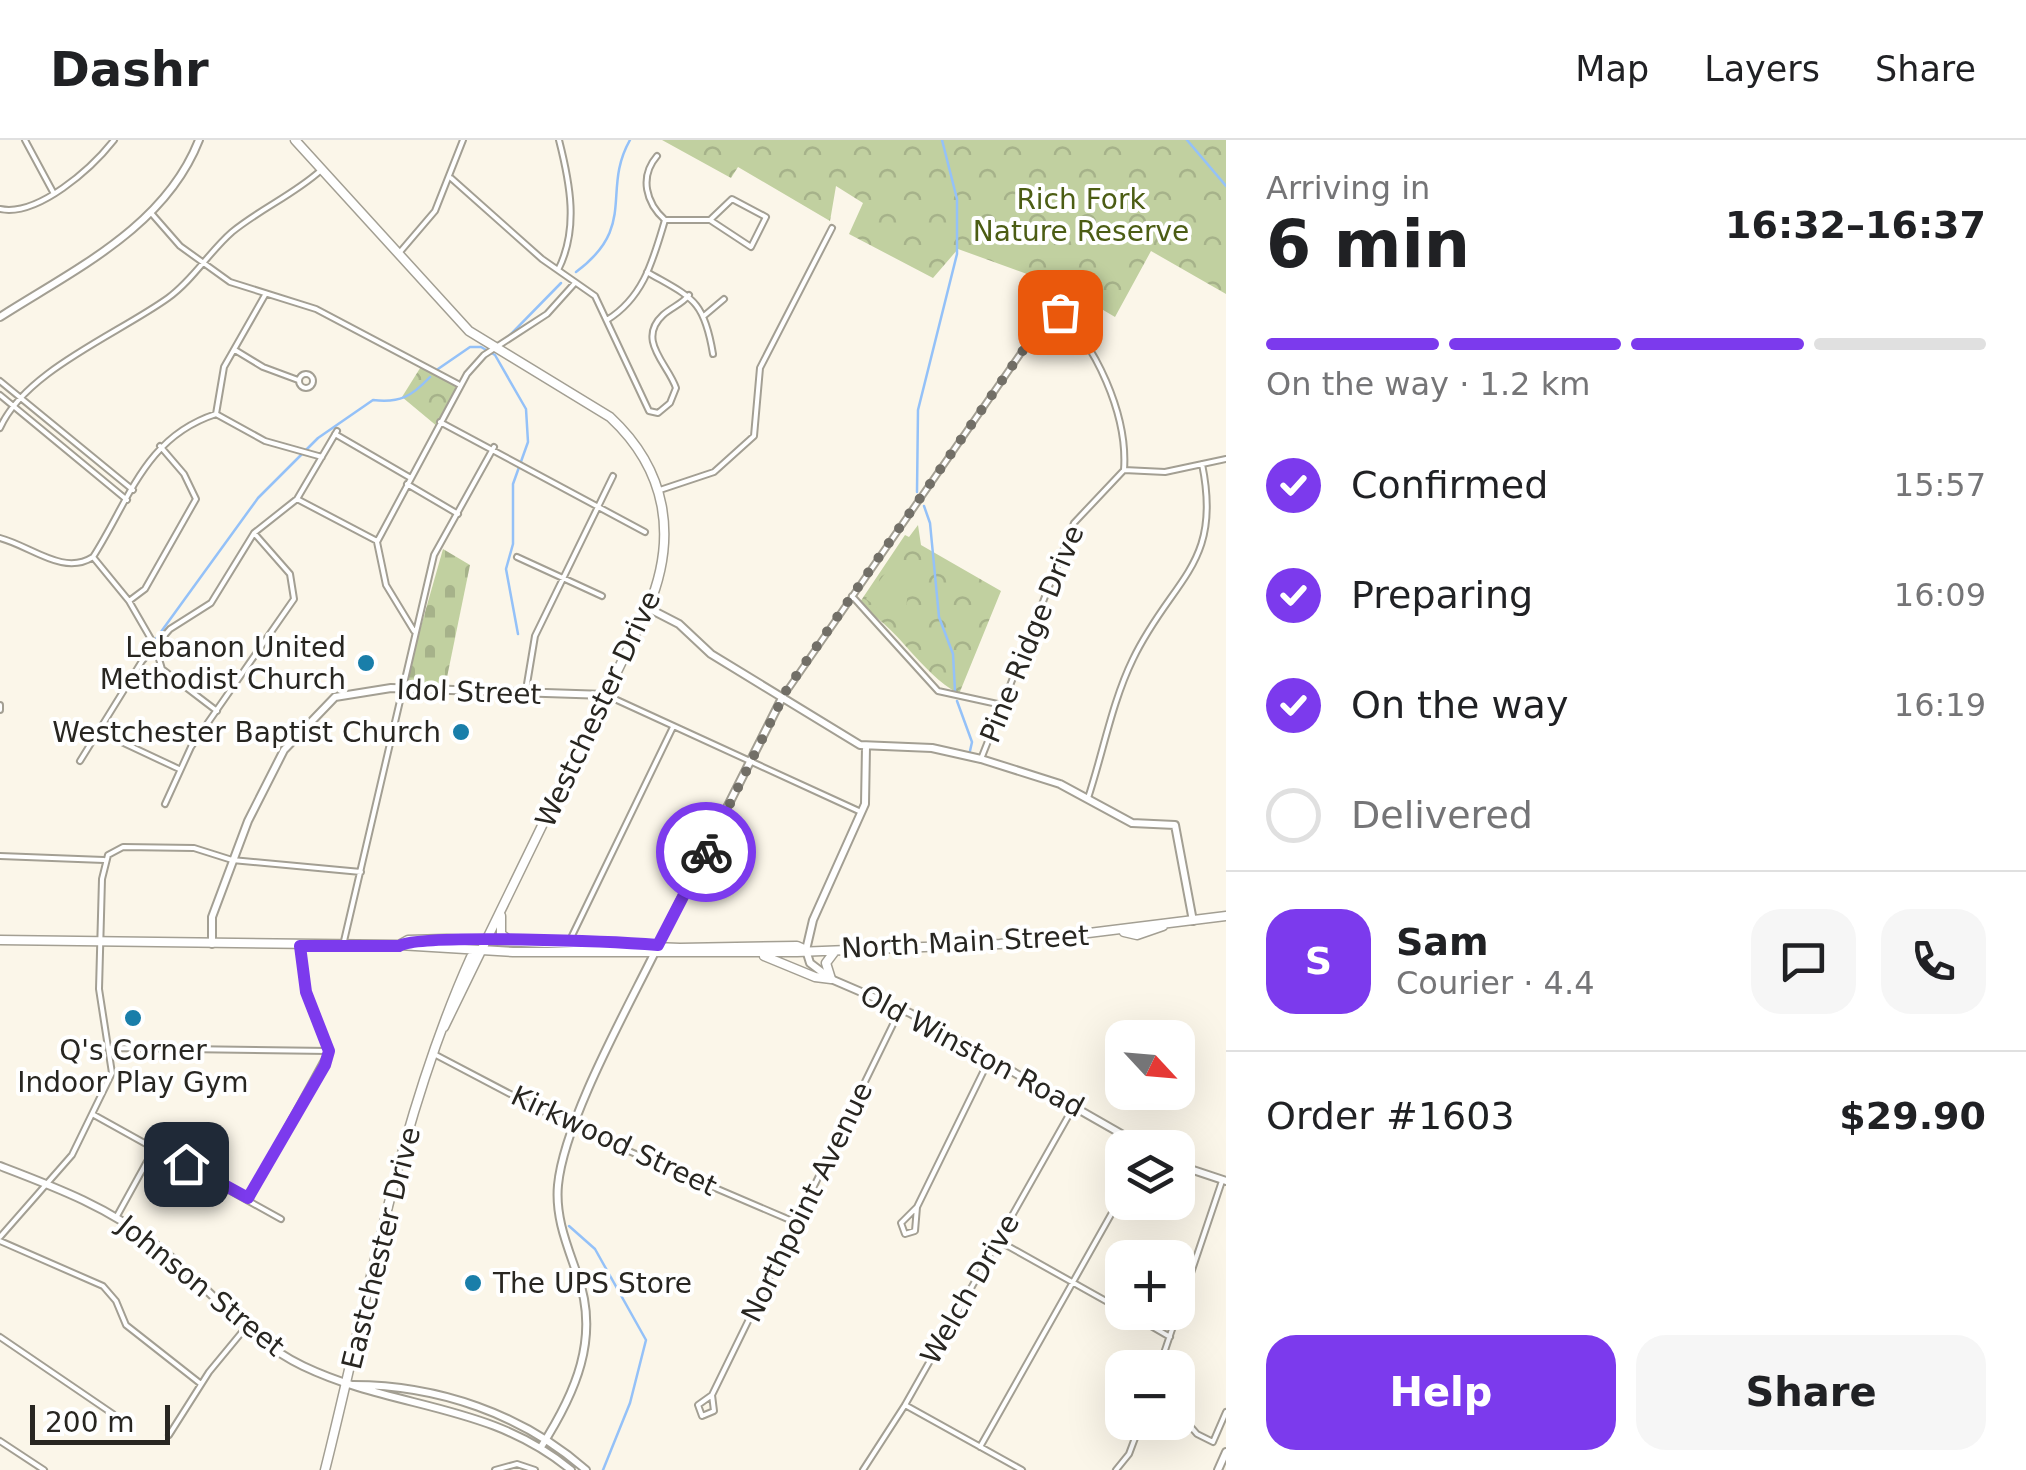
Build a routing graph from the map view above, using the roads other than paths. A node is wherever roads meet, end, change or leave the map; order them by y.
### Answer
1 (26, 140) edge
2 (114, 140) edge
3 (199, 140) edge
4 (463, 140) edge
5 (560, 140) edge
6 (297, 141) edge
7 (657, 156) dead end
8 (321, 171) junction
9 (451, 178) junction
10 (53, 192) junction
11 (0, 209) edge
12 (152, 214) junction
13 (664, 220) junction
14 (710, 220) junction
15 (832, 228) dead end
16 (397, 255) junction
17 (204, 263) junction
18 (558, 270) junction
19 (647, 272) junction
20 (576, 283) junction
21 (1066, 288) dead end
22 (265, 295) junction
23 (689, 295) junction
24 (724, 298) dead end
25 (1054, 306) junction
26 (706, 315) junction
27 (1, 316) edge
28 (607, 320) junction
29 (494, 349) junction
30 (235, 350) junction
31 (713, 354) dead end
32 (298, 380) dead end
33 (0, 381) edge
34 (460, 385) junction
35 (0, 395) edge
36 (19, 397) junction
37 (12, 405) junction
38 (216, 414) junction
39 (440, 422) junction
40 (0, 428) edge
41 (160, 446) junction
42 (492, 449) junction
43 (322, 456) junction
44 (1226, 459) edge
45 (1202, 464) junction
46 (1124, 470) junction
47 (613, 476) dead end
48 (410, 478) junction
49 (407, 484) junction
50 (133, 490) junction
51 (660, 490) junction
52 (297, 498) junction
53 (127, 500) junction
54 (598, 508) junction
55 (458, 514) junction
56 (645, 532) dead end
57 (254, 533) junction
58 (0, 538) edge
59 (377, 542) junction
60 (93, 557) junction
61 (517, 557) dead end
62 (564, 577) junction
63 (602, 596) dead end
64 (852, 596) junction
65 (129, 602) junction
66 (648, 608) junction
67 (414, 631) junction
68 (155, 646) junction
69 (401, 688) junction
70 (525, 694) junction
71 (606, 696) junction
72 (782, 698) junction
73 (1002, 705) junction
74 (217, 711) junction
75 (674, 726) junction
76 (98, 730) junction
77 (866, 748) junction
78 (981, 759) junction
79 (80, 761) dead end
80 (750, 762) junction
81 (180, 769) junction
82 (1088, 798) junction
83 (165, 804) dead end
84 (863, 812) junction
85 (0, 856) edge
86 (104, 860) junction
87 (232, 860) junction
88 (361, 872) junction
89 (507, 898) junction
90 (1226, 916) edge
91 (1193, 922) junction
92 (0, 940) edge
93 (98, 942) junction
94 (514, 942) junction
95 (212, 945) junction
96 (300, 946) junction
97 (343, 946) junction
98 (399, 946) junction
99 (484, 946) junction
100 (568, 947) junction
101 (656, 948) junction
102 (448, 950) junction
103 (806, 950) junction
104 (835, 951) junction
105 (756, 952) junction
106 (831, 978) junction
107 (459, 984) junction
108 (901, 1008) junction
109 (444, 1027) junction
110 (109, 1048) junction
111 (329, 1051) junction
112 (434, 1054) junction
113 (990, 1058) junction
114 (1074, 1106) junction
115 (94, 1114) junction
116 (575, 1128) junction
117 (1115, 1130) edge
118 (155, 1147) junction
119 (0, 1166) edge
120 (1195, 1171) edge
121 (1224, 1181) edge
122 (48, 1182) junction
123 (248, 1198) junction
124 (917, 1208) junction
125 (116, 1216) junction
126 (280, 1218) dead end
127 (1108, 1220) edge
128 (797, 1223) junction
129 (0, 1239) edge
130 (998, 1240) junction
131 (1073, 1282) junction
132 (1105, 1300) edge
133 (247, 1326) junction
134 (1159, 1330) edge
135 (1170, 1336) junction
136 (0, 1337) edge
137 (1165, 1350) edge
138 (200, 1384) junction
139 (346, 1385) junction
140 (712, 1395) dead end
141 (905, 1405) junction
142 (1226, 1412) edge
143 (113, 1414) dead end
144 (1195, 1432) edge
145 (168, 1435) dead end
146 (547, 1438) junction
147 (1134, 1440) edge
148 (0, 1441) edge
149 (980, 1446) junction
150 (542, 1447) junction
151 (1226, 1452) edge
152 (44, 1470) edge
153 (325, 1470) edge
154 (495, 1470) edge
155 (535, 1470) edge
156 (571, 1470) edge
157 (586, 1470) edge
158 (863, 1470) edge
159 (1022, 1470) edge
160 (1116, 1470) edge
161 (1218, 1470) edge

1 - 10 street
2 - 10 street
3 - 12 street
4 - 9 street
5 - 18 street
6 - 8 main road, Westchester Drive
7 - 13 street
8 - 16 main road, Westchester Drive
8 - 17 street
9 - 16 street
9 - 18 street
10 - 11 street
12 - 17 street
12 - 27 street
13 - 14 street
13 - 19 street
14 - 14 street
15 - 51 street
16 - 29 main road, Westchester Drive
17 - 22 street
17 - 36 street
18 - 20 street
19 - 23 street
19 - 28 street
20 - 28 street
20 - 29 street
21 - 25 street
22 - 30 street
22 - 34 street
23 - 26 street
23 - 28 street
24 - 26 street
25 - 46 street
25 - 64 street
26 - 31 street
29 - 34 street
29 - 51 main road, Westchester Drive
30 - 32 street
30 - 38 street
33 - 36 street
34 - 39 street
35 - 37 street
36 - 37 street
36 - 50 street
37 - 40 street
37 - 53 street
38 - 41 street
38 - 43 street
39 - 42 street
39 - 48 street
41 - 50 street
41 - 65 street
42 - 54 street
42 - 55 street
43 - 48 street
43 - 52 street
44 - 45 street
45 - 46 street
45 - 82 street
46 - 73 street, Pine Ridge Drive
47 - 54 street
48 - 49 street
49 - 55 street
49 - 59 street
50 - 53 street
51 - 66 main road, Westchester Drive
52 - 57 street
52 - 59 street
53 - 60 street
54 - 56 street
54 - 62 street
55 - 67 street
57 - 68 street
57 - 74 street
58 - 60 street
59 - 67 street
60 - 65 street
61 - 62 street
62 - 63 street
62 - 70 street
64 - 72 street
64 - 73 street
65 - 68 street
66 - 71 main road, Westchester Drive
66 - 72 street
67 - 69 street
68 - 74 street
68 - 76 street
69 - 70 street, Idol Street
69 - 87 street, Idol Street
69 - 88 street
70 - 71 street, Idol Street
71 - 75 street, Idol Street
71 - 89 main road, Westchester Drive
72 - 77 street
72 - 80 street
73 - 78 street, Pine Ridge Drive
74 - 81 street
75 - 80 street, Idol Street
75 - 100 street
76 - 79 street
76 - 81 street
77 - 78 street
77 - 84 street
78 - 82 street
80 - 84 street, Idol Street
80 - 101 street
81 - 83 street
82 - 91 street
84 - 103 street
85 - 86 street
86 - 87 street
86 - 93 street
87 - 88 street
87 - 95 street, Idol Street
88 - 97 street
89 - 94 main road
89 - 99 main road, Westchester Drive
90 - 91 main road, North Main Street
91 - 104 main road, North Main Street
92 - 93 main road, North Main Street
93 - 95 main road, North Main Street
93 - 110 street
94 - 99 main road, North Main Street
94 - 100 main road, North Main Street
95 - 96 main road, North Main Street
96 - 97 main road, North Main Street
96 - 111 street
97 - 98 main road, North Main Street
98 - 99 main road, North Main Street
98 - 102 main road, North Main Street
99 - 100 main road, North Main Street
99 - 102 main road, North Main Street
99 - 107 main road, Eastchester Drive
99 - 109 main road, Eastchester Drive
100 - 101 main road, North Main Street
101 - 103 main road, North Main Street
101 - 105 main road, North Main Street
101 - 116 street
102 - 107 main road
103 - 104 main road, North Main Street
103 - 105 main road, North Main Street
103 - 106 street, Old Winston Road
104 - 106 main road
105 - 106 main road
106 - 108 street, Old Winston Road
107 - 109 main road, Eastchester Drive
108 - 113 street, Old Winston Road
108 - 128 street, Northpoint Avenue
109 - 112 main road, Eastchester Drive
110 - 111 street
110 - 115 street
111 - 123 street
112 - 116 street, Kirkwood Street
112 - 139 main road, Eastchester Drive
113 - 114 street, Old Winston Road
113 - 124 street
114 - 117 street, Old Winston Road
114 - 130 street, Welch Drive
115 - 118 street
115 - 122 street
116 - 128 street, Kirkwood Street
116 - 146 street
118 - 123 street
118 - 125 street
119 - 122 street, Johnson Street
120 - 121 street
121 - 135 street
122 - 125 street, Johnson Street
122 - 129 street
123 - 126 street
124 - 124 street
125 - 133 street, Johnson Street
127 - 131 street
128 - 140 street, Northpoint Avenue
129 - 138 street
130 - 131 street
130 - 141 street, Welch Drive
131 - 132 street
131 - 149 street
133 - 138 street
133 - 139 street, Johnson Street
134 - 135 street
135 - 137 street
136 - 143 street
138 - 145 street
139 - 146 street, Johnson Street
139 - 150 street, Johnson Street
139 - 153 main road, Eastchester Drive
141 - 149 street
141 - 158 street, Welch Drive
142 - 144 street
146 - 150 street
146 - 157 street, Johnson Street
147 - 160 street
148 - 152 street
149 - 159 street
150 - 156 street, Johnson Street
151 - 161 street
154 - 155 street

